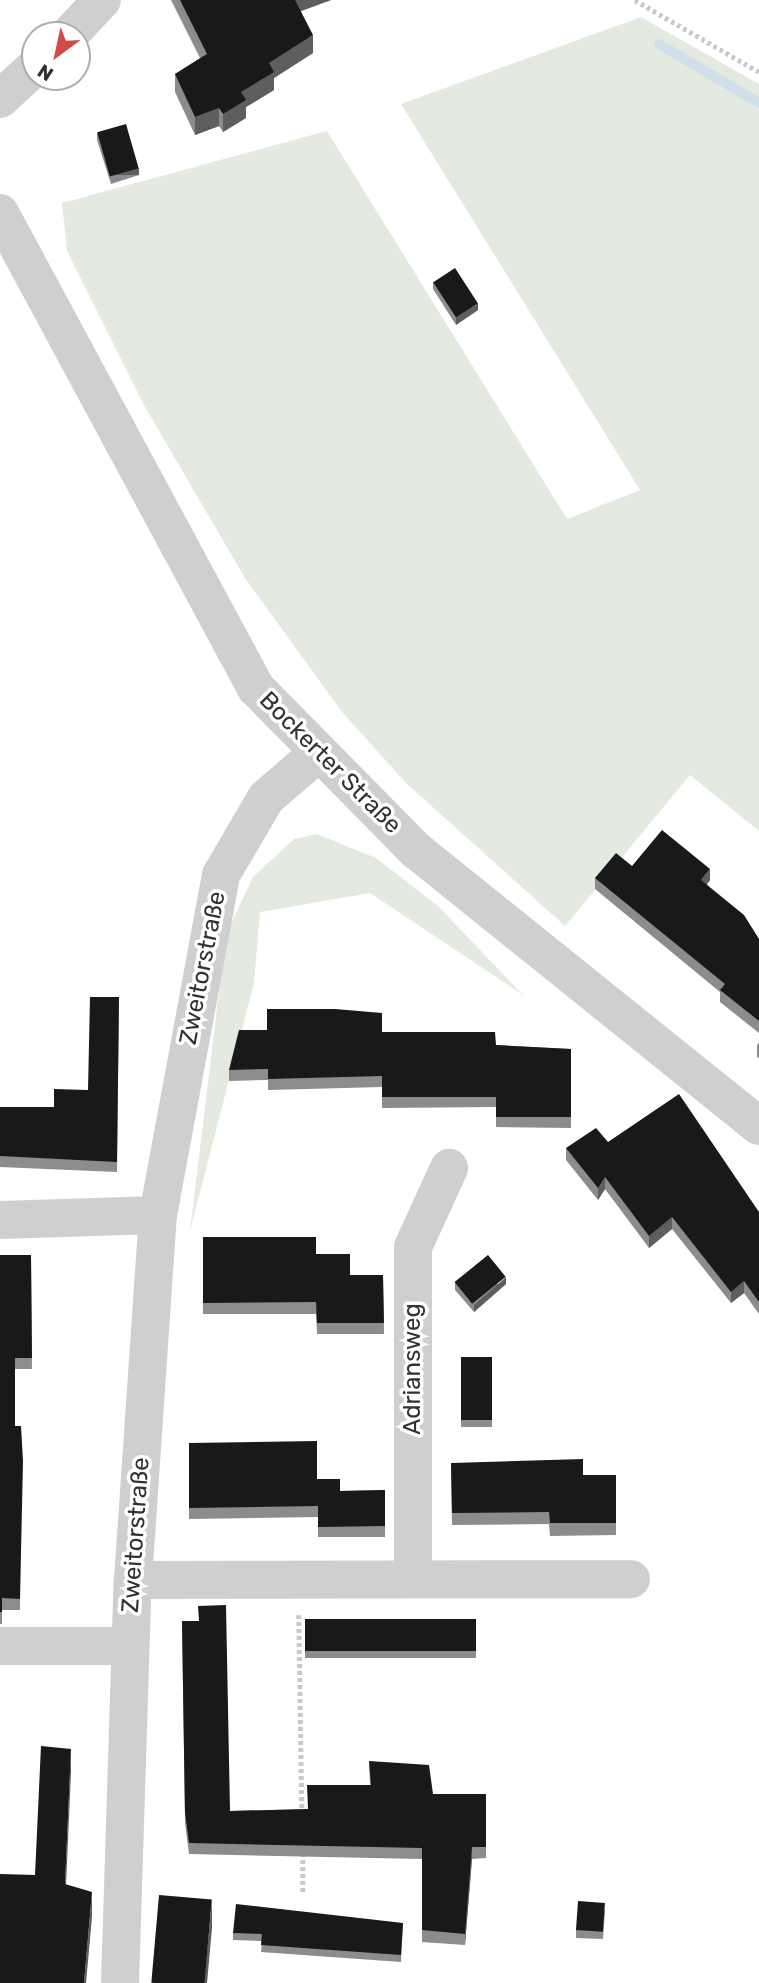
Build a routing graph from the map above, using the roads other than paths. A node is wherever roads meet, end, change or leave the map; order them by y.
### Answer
1 (102, 0) edge
2 (82, 21) edge
3 (21, 80) edge
4 (0, 99) edge
5 (0, 213) edge
6 (316, 755) junction
7 (759, 1126) edge
8 (449, 1168) dead end
9 (158, 1215) junction
10 (0, 1220) edge
11 (413, 1578) junction
12 (631, 1579) dead end
13 (133, 1580) junction
14 (0, 1646) edge
15 (130, 1646) junction
16 (120, 1983) edge

1 - 2 street
3 - 4 street
5 - 6 street, Bockerter Straße
6 - 7 street, Bockerter Straße
6 - 9 street, Zweitorstraße
8 - 11 street, Adriansweg
9 - 10 street
9 - 13 street, Zweitorstraße
11 - 12 street
11 - 13 street
13 - 15 street, Zweitorstraße
14 - 15 street, Zweitorstraße
15 - 16 street, Zweitorstraße

